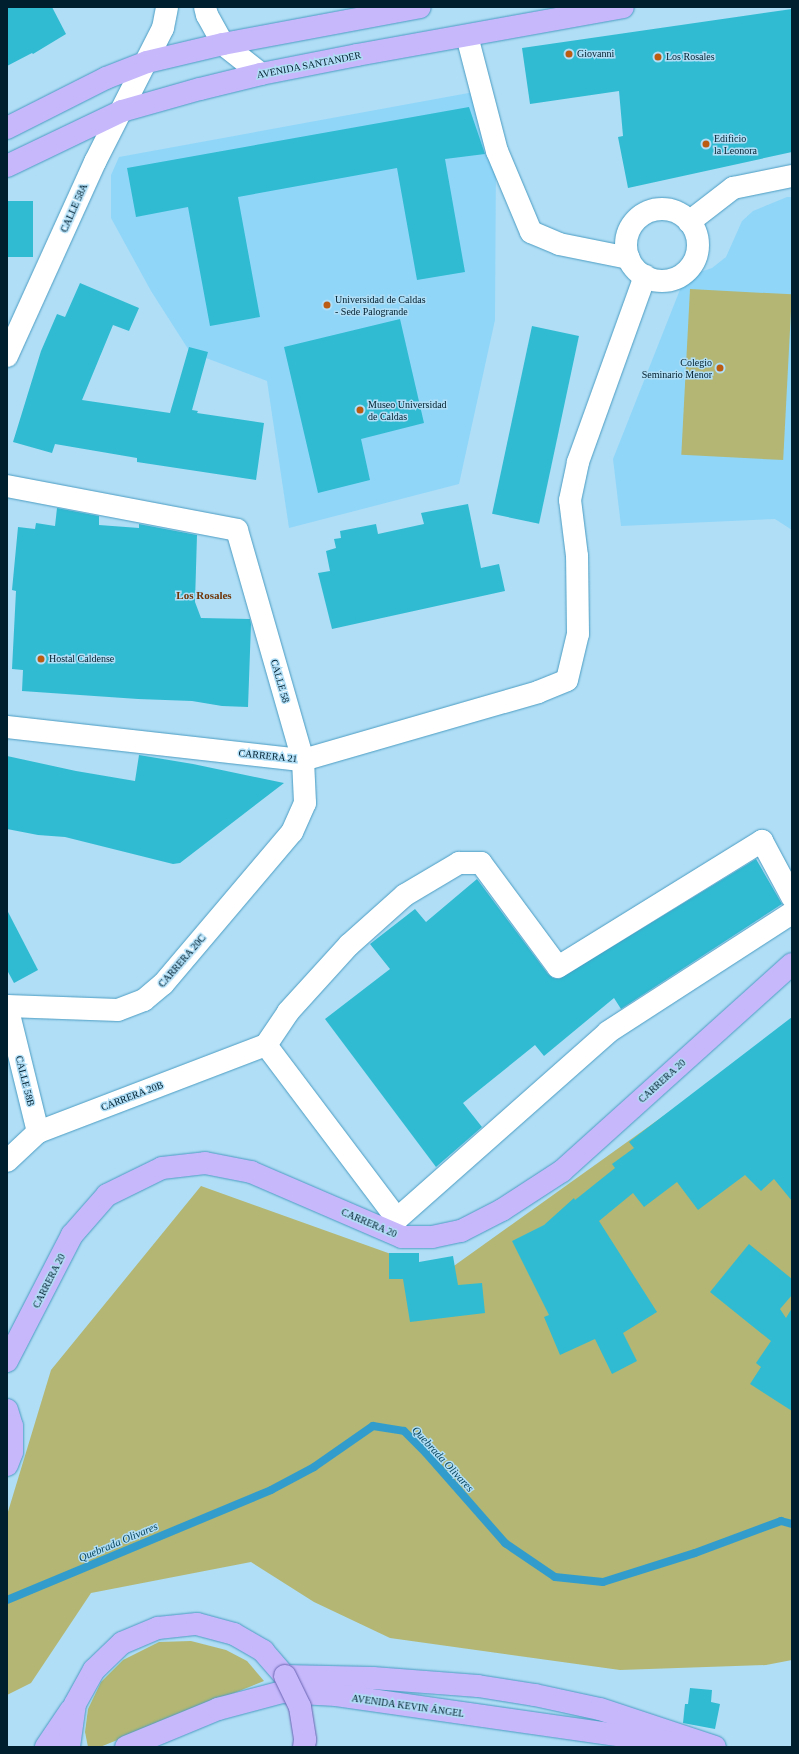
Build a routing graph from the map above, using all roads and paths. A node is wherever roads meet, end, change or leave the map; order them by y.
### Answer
1 (167, 7) edge
2 (205, 7) edge
3 (420, 7) edge
4 (623, 7) edge
5 (467, 36) junction
6 (223, 44) junction
7 (147, 62) junction
8 (261, 74) junction
9 (122, 111) junction
10 (7, 128) edge
11 (7, 166) edge
12 (792, 176) edge
13 (689, 222) junction
14 (629, 258) junction
15 (645, 276) junction
16 (7, 356) edge
17 (7, 486) edge
18 (7, 727) edge
19 (303, 760) junction
20 (292, 832) joint
21 (792, 896) edge
22 (792, 913) edge
23 (792, 964) edge
24 (7, 1006) edge
25 (266, 1044) junction
26 (38, 1132) junction
27 (7, 1160) edge
28 (7, 1361) edge
29 (7, 1410) edge
30 (9, 1454) edge
31 (285, 1676) junction
32 (75, 1704) junction
33 (46, 1747) edge
34 (69, 1747) edge
35 (126, 1747) edge
36 (304, 1747) edge
37 (697, 1747) edge
38 (715, 1747) edge

1 - 7 street
2 - 6 street
3 - 6 main road
4 - 5 main road, AVENIDA SANTANDER
5 - 8 main road, AVENIDA SANTANDER
5 - 14 street
6 - 7 main road
6 - 8 street
7 - 9 street, CALLE 58A
7 - 10 main road
8 - 9 main road, AVENIDA SANTANDER
9 - 11 main road, AVENIDA SANTANDER
9 - 16 street, CALLE 58A
12 - 13 street
13 - 14 street
13 - 15 street
14 - 15 street
15 - 19 street, CARRERA 21
17 - 19 street, CALLE 58
18 - 19 street, CARRERA 21
19 - 20 street, CALLE 58
20 - 24 street, CARRERA 20C
21 - 25 street
22 - 25 street
23 - 28 main road, CARRERA 20
24 - 26 street, CALLE 58B
25 - 26 street, CARRERA 20B
26 - 27 street, CARRERA 20B
29 - 30 main road
31 - 32 main road
31 - 36 main road, bridge
31 - 38 main road
32 - 33 main road
32 - 34 main road
35 - 37 main road, AVENIDA KEVIN ÁNGEL

